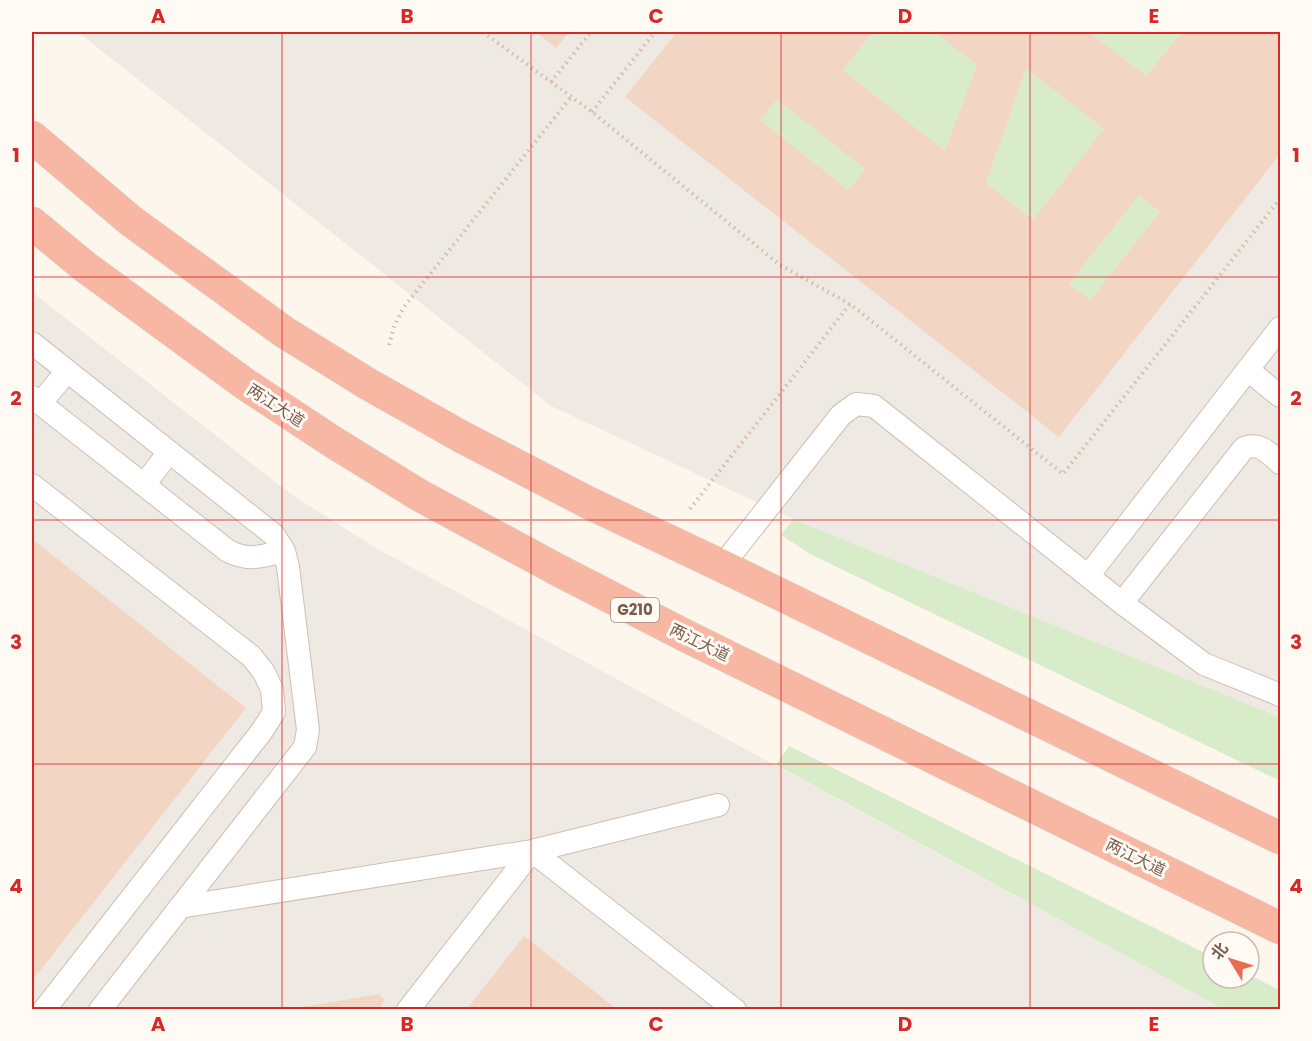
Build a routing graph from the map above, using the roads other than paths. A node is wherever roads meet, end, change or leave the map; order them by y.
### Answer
1 (32, 138) edge
2 (32, 223) edge
3 (1281, 328) edge
4 (32, 343) edge
5 (1248, 370) junction
6 (66, 371) junction
7 (1281, 396) edge
8 (36, 401) edge
9 (169, 452) junction
10 (1281, 463) edge
11 (32, 485) edge
12 (144, 485) junction
13 (284, 550) junction
14 (722, 566) junction
15 (1088, 576) junction
16 (1122, 603) junction
17 (1281, 695) edge
18 (718, 805) dead end
19 (1281, 838) edge
20 (532, 851) junction
21 (180, 907) junction
22 (1281, 927) edge
23 (44, 1010) edge
24 (100, 1010) edge
25 (408, 1010) edge
26 (735, 1010) edge

1 - 14 highway
2 - 22 highway, 两江大道 / G210
3 - 5 street
4 - 6 street
5 - 7 street
5 - 15 street
6 - 8 street
6 - 9 street
8 - 12 street
9 - 12 street
9 - 13 street
10 - 16 street
11 - 23 street
12 - 13 street
13 - 21 street
14 - 15 street
14 - 19 highway
15 - 16 street
16 - 17 street
18 - 20 street
20 - 21 street
20 - 25 street
20 - 26 street
21 - 24 street

